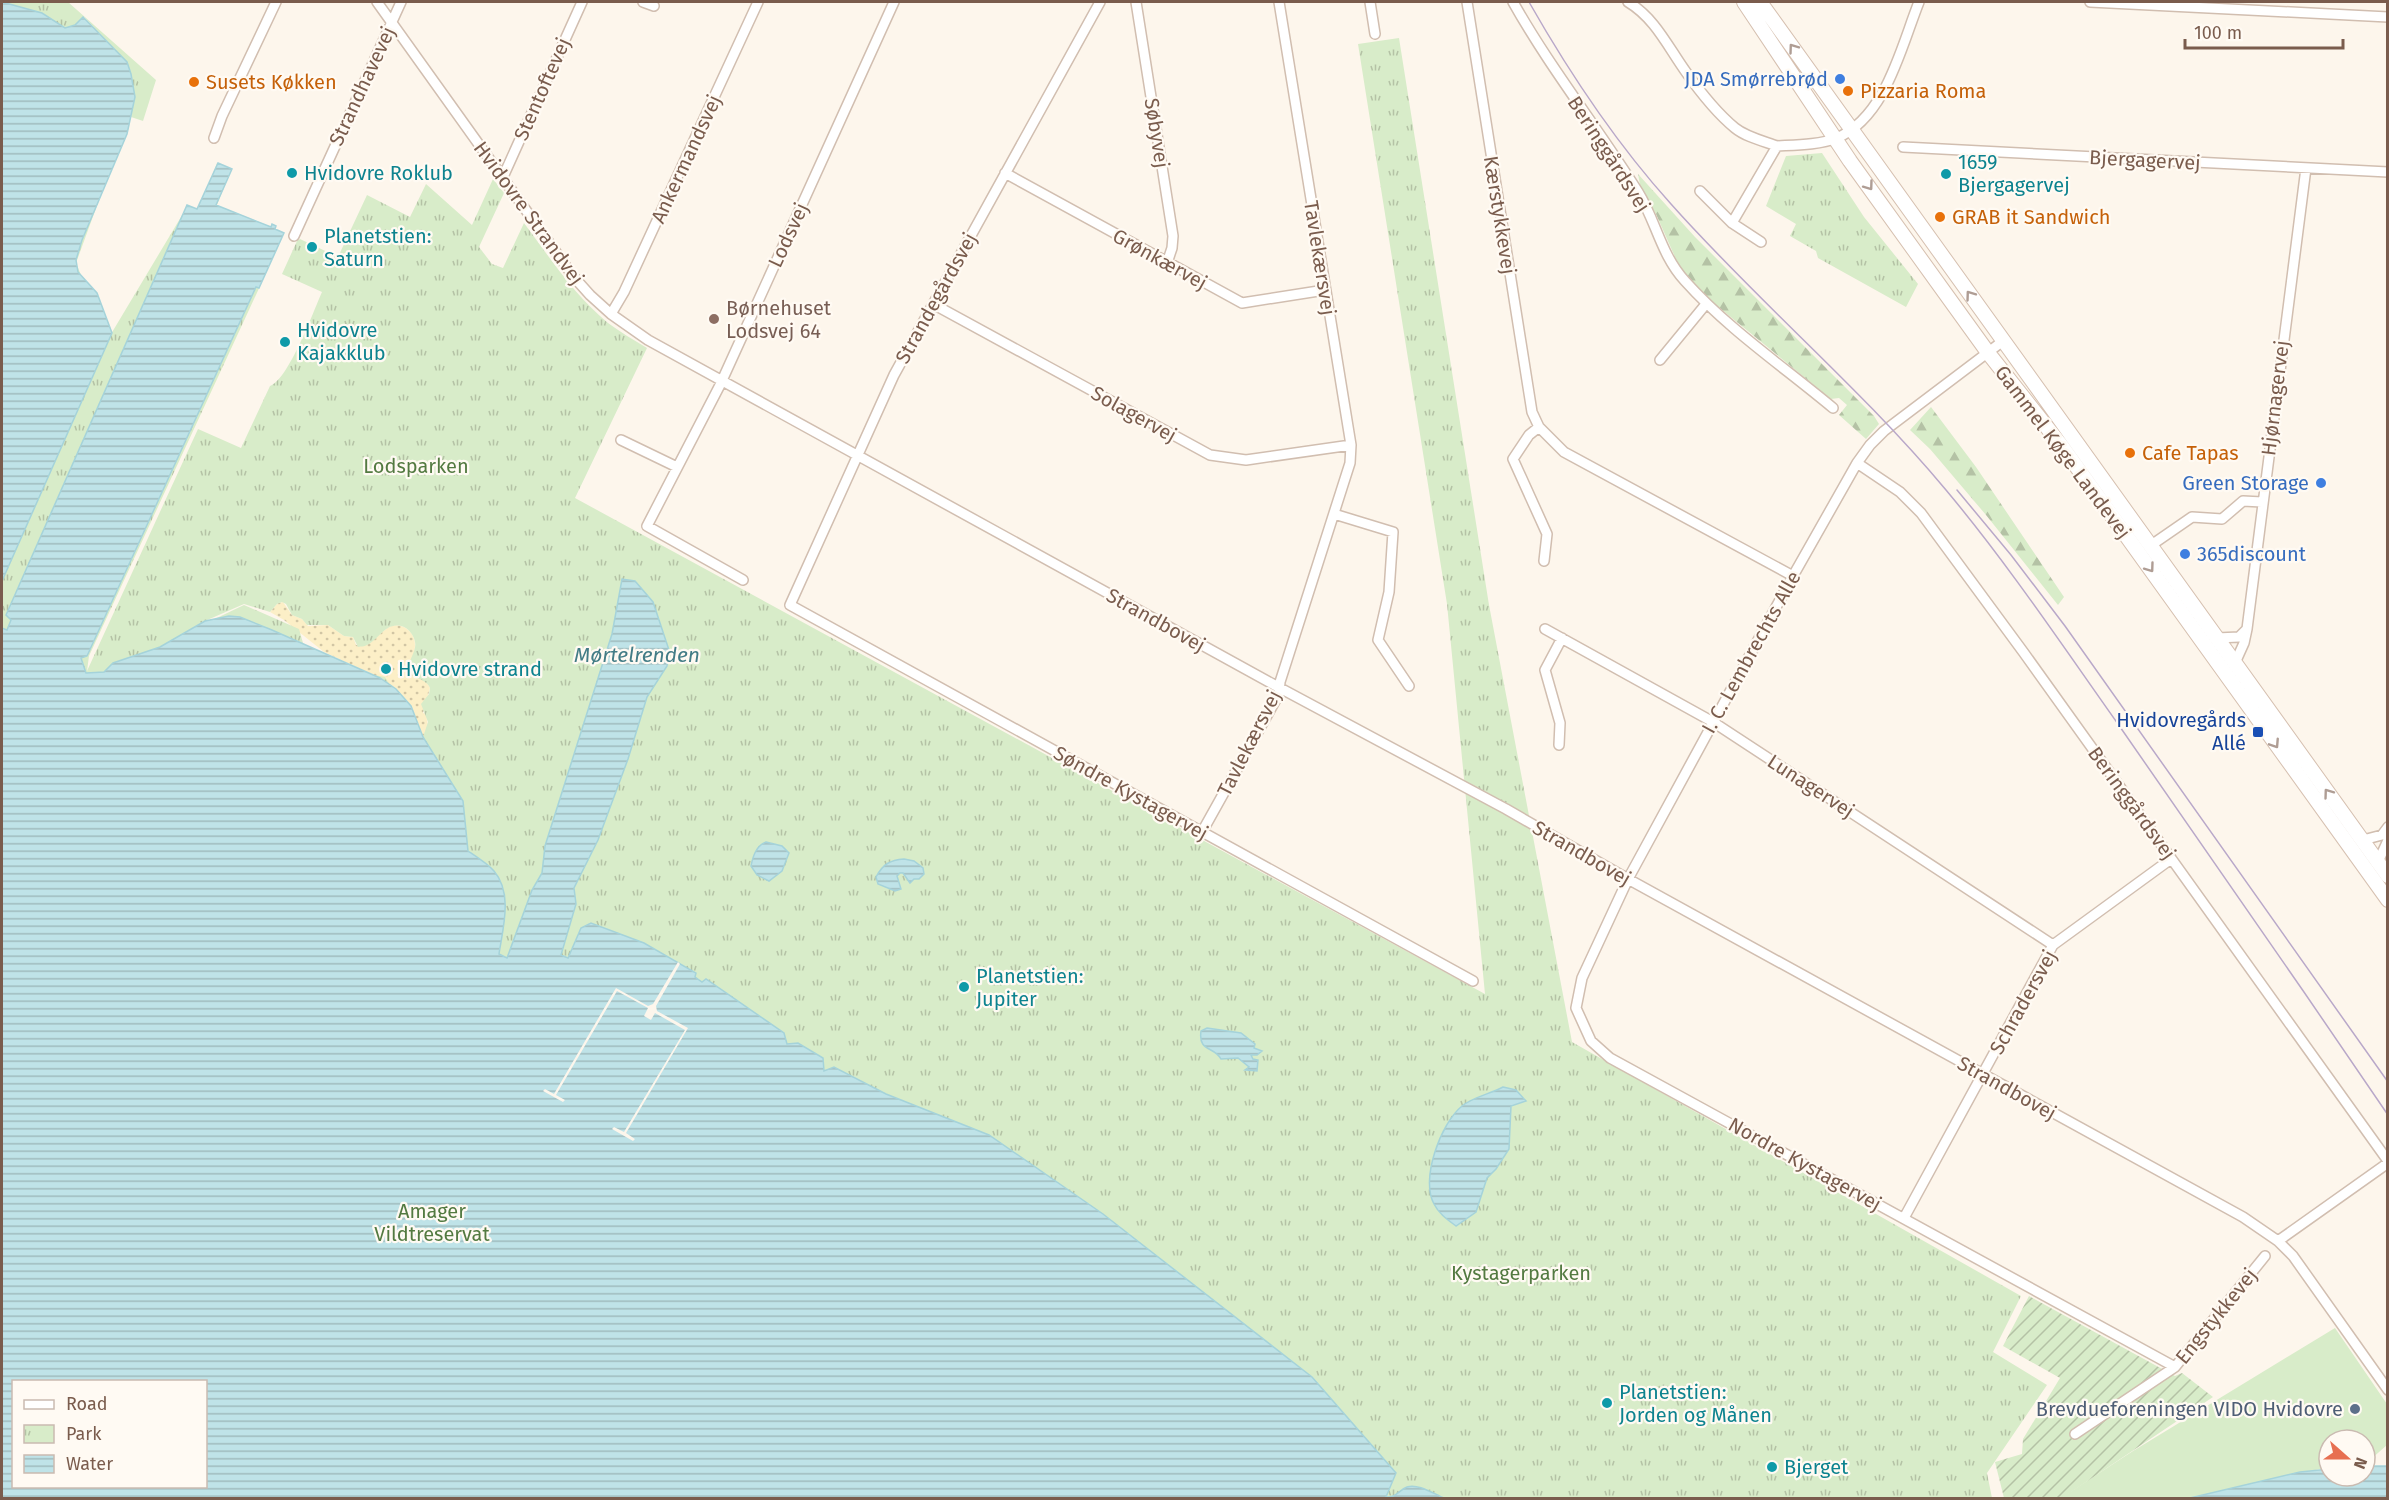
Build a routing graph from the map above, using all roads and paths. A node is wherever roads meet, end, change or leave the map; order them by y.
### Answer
1 (276, 2) edge
2 (377, 2) edge
3 (401, 2) edge
4 (582, 2) edge
5 (643, 2) edge
6 (758, 2) edge
7 (894, 2) edge
8 (1100, 2) edge
9 (1136, 2) edge
10 (1279, 2) edge
11 (1370, 2) edge
12 (1467, 2) edge
13 (1513, 2) edge
14 (1628, 2) edge
15 (1744, 2) edge
16 (1760, 2) edge
17 (1919, 2) edge
18 (2090, 2) edge
19 (654, 6) dead end
20 (2388, 17) edge
21 (392, 22) junction
22 (1376, 33) dead end
23 (1852, 130) junction
24 (214, 138) dead end
25 (1835, 139) junction
26 (1777, 146) junction
27 (1903, 147) dead end
28 (2306, 168) junction
29 (2388, 172) edge
30 (1005, 173) junction
31 (502, 177) junction
32 (1700, 191) dead end
33 (1732, 223) junction
34 (294, 236) dead end
35 (1761, 242) dead end
36 (1167, 263) junction
37 (1325, 290) junction
38 (933, 304) junction
39 (1706, 304) junction
40 (611, 314) junction
41 (2003, 341) junction
42 (1989, 354) junction
43 (1660, 360) dead end
44 (722, 380) junction
45 (1833, 408) dead end
46 (1539, 427) junction
47 (621, 440) dead end
48 (1351, 445) junction
49 (857, 455) junction
50 (1857, 463) junction
51 (677, 467) junction
52 (2262, 502) junction
53 (1334, 514) junction
54 (2150, 546) junction
55 (1544, 561) dead end
56 (1792, 576) junction
57 (743, 580) dead end
58 (790, 605) joint
59 (1545, 629) dead end
60 (2247, 629) junction
61 (1562, 638) junction
62 (2217, 638) junction
63 (2235, 663) junction
64 (1409, 686) dead end
65 (1280, 688) junction
66 (1713, 722) junction
67 (1559, 745) dead end
68 (2388, 827) edge
69 (1202, 832) junction
70 (2363, 840) junction
71 (2388, 840) edge
72 (2172, 859) junction
73 (2378, 862) junction
74 (2388, 876) edge
75 (1628, 879) junction
76 (2388, 900) edge
77 (2053, 945) junction
78 (1473, 981) dead end
79 (1983, 1074) junction
80 (2388, 1162) edge
81 (1904, 1218) junction
82 (2278, 1240) junction
83 (2265, 1256) dead end
84 (2175, 1367) junction
85 (2388, 1390) edge
86 (2075, 1434) dead end

1 - 24 street
2 - 21 street, Hvidovre Strandvej
3 - 21 street, Strandhavevej
4 - 31 street, Stentoftevej
5 - 19 street
6 - 40 street, Ankermandsvej
7 - 44 street, Lodsvej
8 - 30 street, Strandegårdsvej
9 - 36 street, Søbyvej
10 - 37 street, Tavlekærsvej
11 - 22 street
12 - 46 street, Kærstykkevej
13 - 39 street, Beringgårdsvej
14 - 26 street
15 - 25 main road, Gammel Køge Landevej
23 -> 16 main road, Gammel Køge Landevej
17 - 23 street
18 - 20 street
21 - 31 street, Hvidovre Strandvej
21 - 34 street, Strandhavevej
23 - 25 street
41 -> 23 main road, Gammel Køge Landevej
25 - 26 street
25 -> 42 main road, Gammel Køge Landevej
26 - 33 street
27 - 28 street, Bjergagervej
28 - 29 street, Bjergagervej
28 - 52 street, Hjørnagervej
30 - 36 street, Grønkærvej
30 - 38 street, Strandegårdsvej
31 - 40 street, Hvidovre Strandvej
32 - 33 street
33 - 35 street
36 - 37 street, Grønkærvej
37 - 48 street, Tavlekærsvej
38 - 48 street, Solagervej
38 - 49 street, Strandegårdsvej
39 - 43 street
39 - 45 street, Beringgårdsvej
40 - 44 street, Hvidovre Strandvej
41 - 42 street, I. C. Lembrechts Alle
41 - 54 main road, Gammel Køge Landevej
42 - 50 street, I. C. Lembrechts Alle
42 -> 76 main road, Gammel Køge Landevej
44 - 49 street, Strandbovej
44 - 51 street, Lodsvej
46 - 55 street
46 - 56 street, Kærstykkevej
47 - 51 street
48 - 53 street, Tavlekærsvej
49 - 58 street, Strandegårdsvej
49 - 65 street, Strandbovej
50 - 56 street, I. C. Lembrechts Alle
50 - 72 street, Beringgårdsvej
51 - 57 street, Lodsvej
52 - 54 street, Gammel Køge Landevej
52 - 60 street, Hjørnagervej
53 - 64 street
53 - 65 street, Tavlekærsvej
54 - 62 main road, Gammel Køge Landevej
56 - 66 street, I. C. Lembrechts Alle
58 - 69 street, Søndre Kystagervej
59 - 61 street, Lunagervej
60 - 62 street
60 - 63 street, Hjørnagervej
61 - 66 street, Lunagervej
61 - 67 street
62 - 63 main road, Gammel Køge Landevej
70 -> 63 main road, Gammel Køge Landevej
65 - 69 street, Tavlekærsvej
65 - 75 street, Strandbovej
66 - 75 street, I. C. Lembrechts Alle
66 - 77 street, Lunagervej
68 - 70 street
69 - 78 street, Søndre Kystagervej
70 - 73 main road, Gammel Køge Landevej
71 - 73 street
72 - 77 street, Schradersvej
72 - 80 street, Beringgårdsvej
73 - 74 main road, Gammel Køge Landevej
75 - 79 street, Strandbovej
75 - 81 street, Nordre Kystagervej
77 - 79 street, Schradersvej
79 - 81 street, Schradersvej
79 - 82 street, Strandbovej
80 - 82 street
81 - 84 street, Nordre Kystagervej
82 - 85 street, Strandbovej
83 - 84 street, Engstykkevej
84 - 86 street, Engstykkevej

